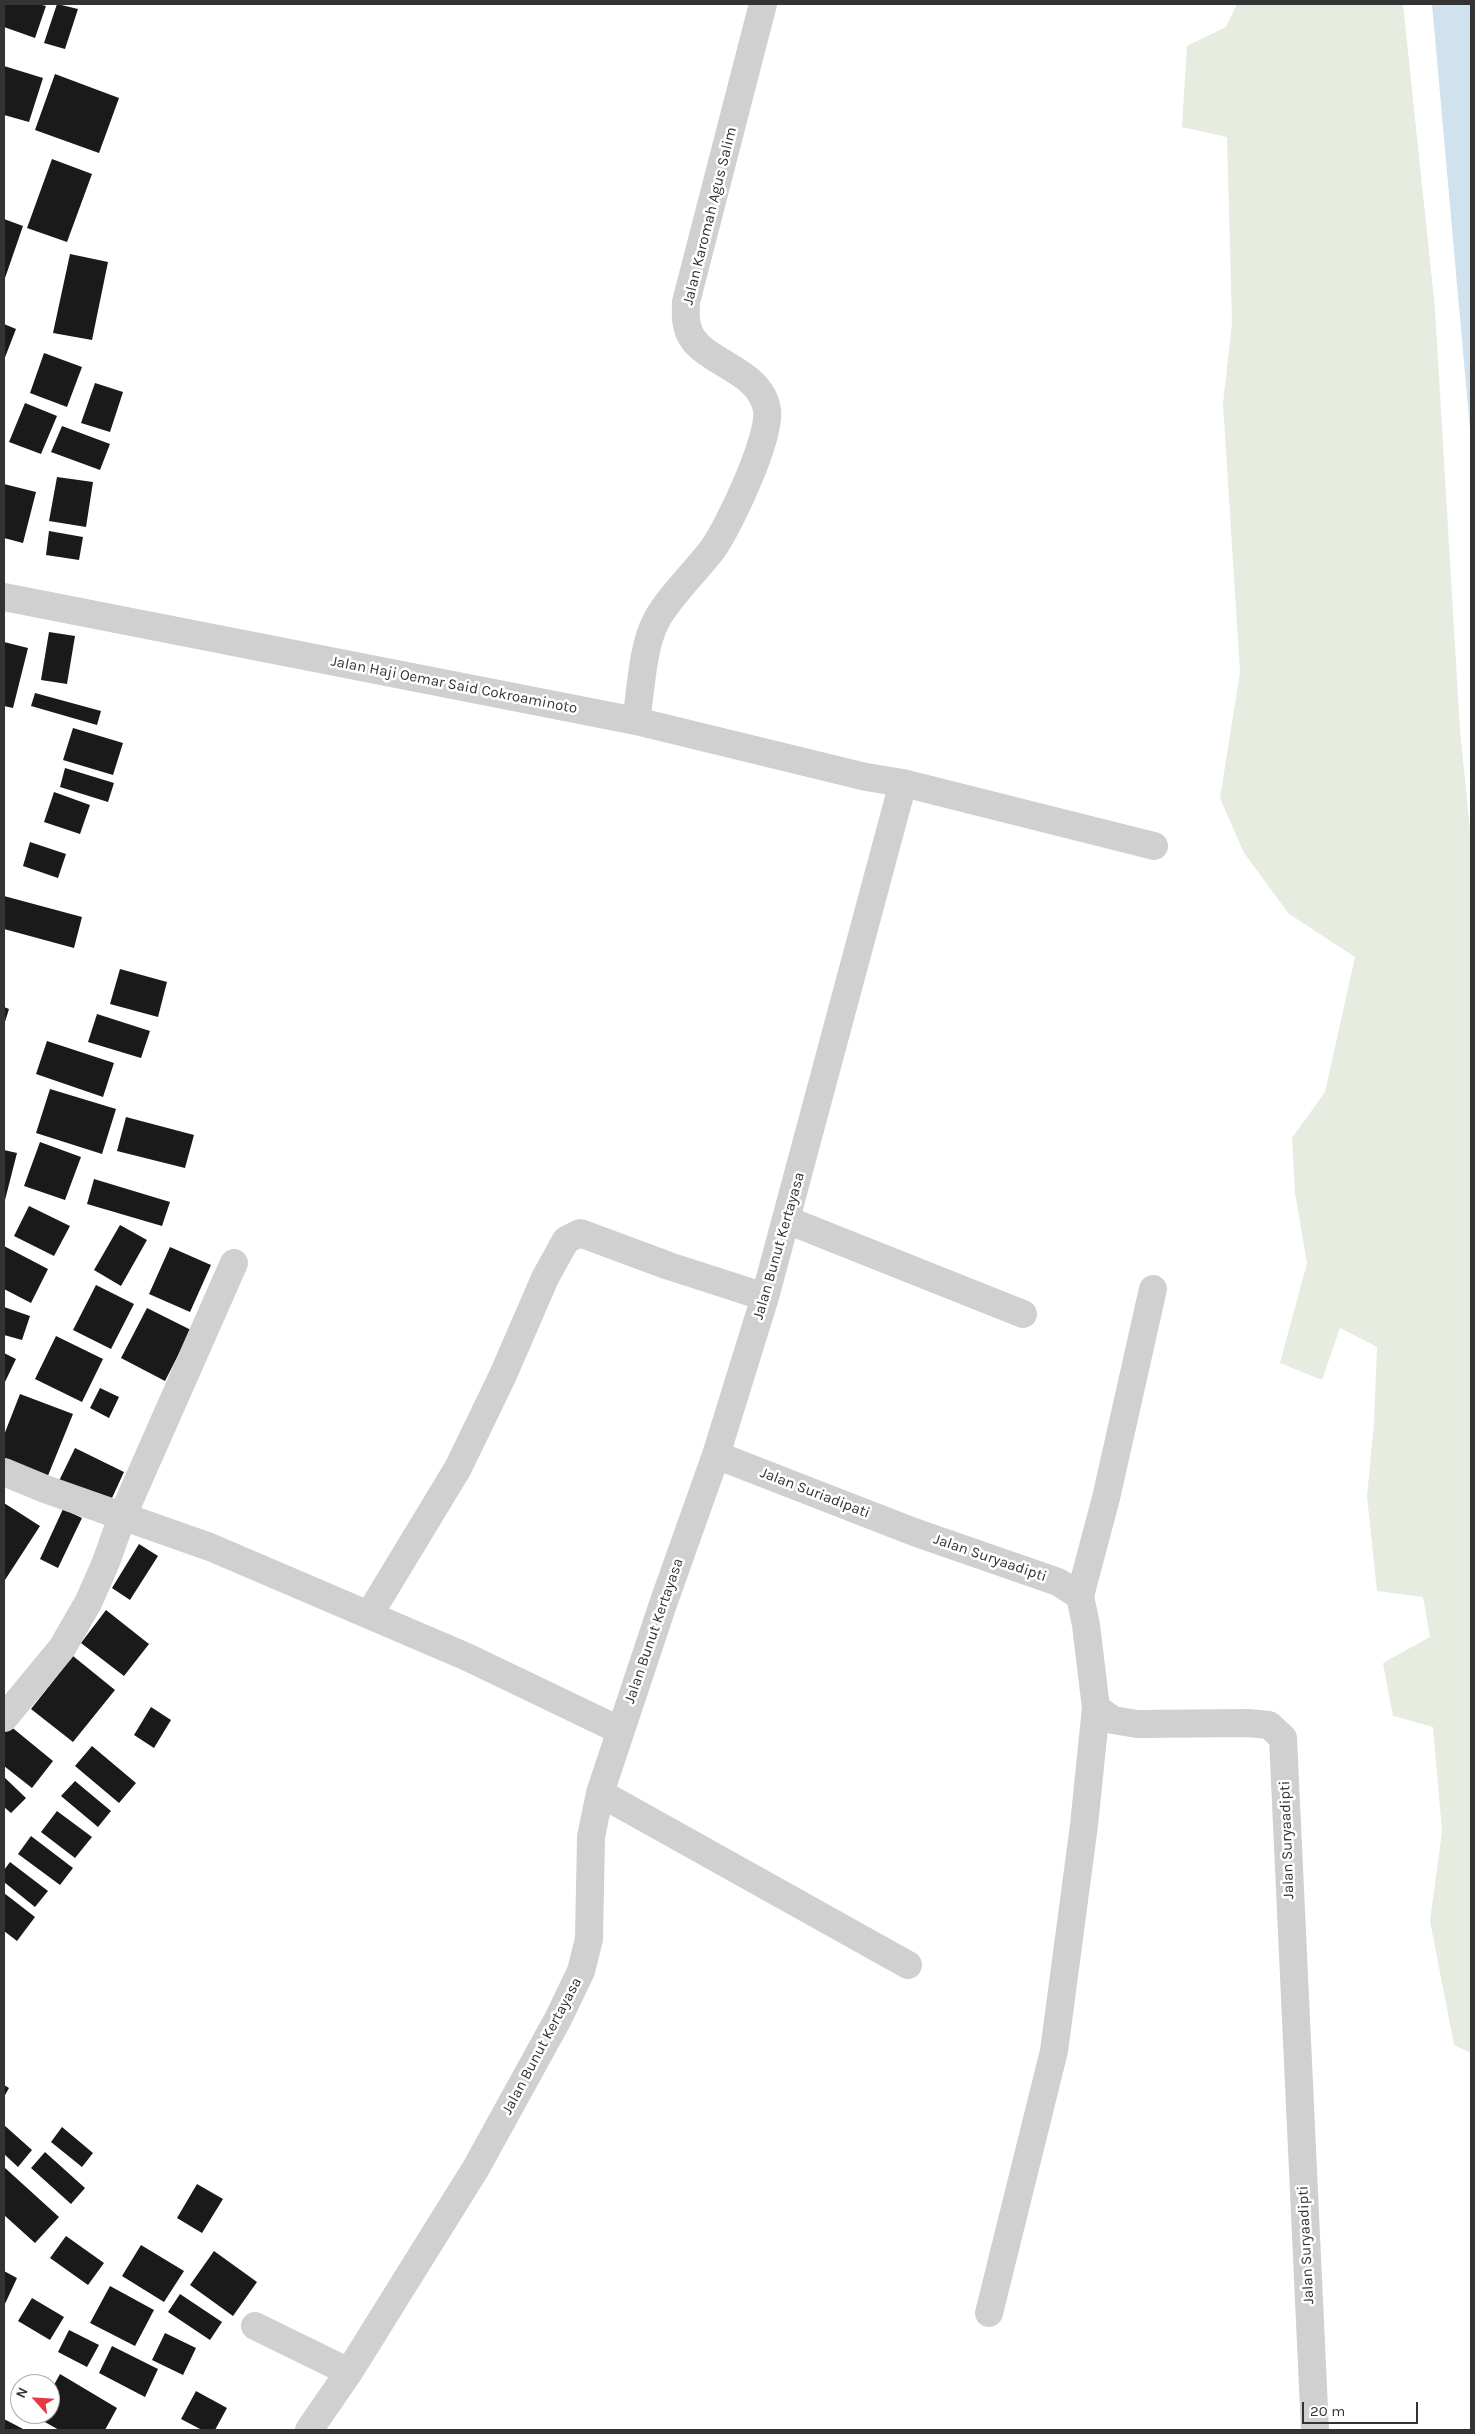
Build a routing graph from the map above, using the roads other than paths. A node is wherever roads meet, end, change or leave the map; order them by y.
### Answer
1 (763, 4) edge
2 (4, 597) edge
3 (636, 721) junction
4 (903, 783) junction
5 (1154, 846) dead end
6 (787, 1220) junction
7 (234, 1263) dead end
8 (1153, 1289) dead end
9 (765, 1297) junction
10 (1023, 1314) dead end
11 (716, 1455) junction
12 (4, 1472) edge
13 (122, 1516) junction
14 (914, 1532) joint
15 (1080, 1596) junction
16 (369, 1616) junction
17 (1096, 1708) junction
18 (4, 1718) edge
19 (619, 1730) junction
20 (600, 1793) junction
21 (908, 1965) dead end
22 (989, 2313) dead end
23 (255, 2326) dead end
24 (349, 2372) junction
25 (309, 2430) edge
26 (1316, 2430) edge

1 - 3 street, Jalan Karomah Agus Salim
2 - 3 street, Jalan Haji Oemar Said Cokroaminoto
3 - 4 street, Jalan Haji Oemar Said Cokroaminoto
4 - 5 street, Jalan Haji Oemar Said Cokroaminoto
4 - 6 street, Jalan Bunut Kertayasa
6 - 9 street, Jalan Bunut Kertayasa
6 - 10 street
7 - 13 street
8 - 15 street
9 - 11 street, Jalan Bunut Kertayasa
9 - 16 street
11 - 14 street, Jalan Suriadipati
11 - 19 street, Jalan Bunut Kertayasa
12 - 13 street
13 - 16 street
13 - 18 street
14 - 15 street, Jalan Suryaadipti
15 - 17 street
16 - 19 street
17 - 22 street
17 - 26 street, Jalan Suryaadipti
19 - 20 street, Jalan Bunut Kertayasa
20 - 21 street
20 - 24 street, Jalan Bunut Kertayasa
23 - 24 street
24 - 25 street, Jalan Bunut Kertayasa

